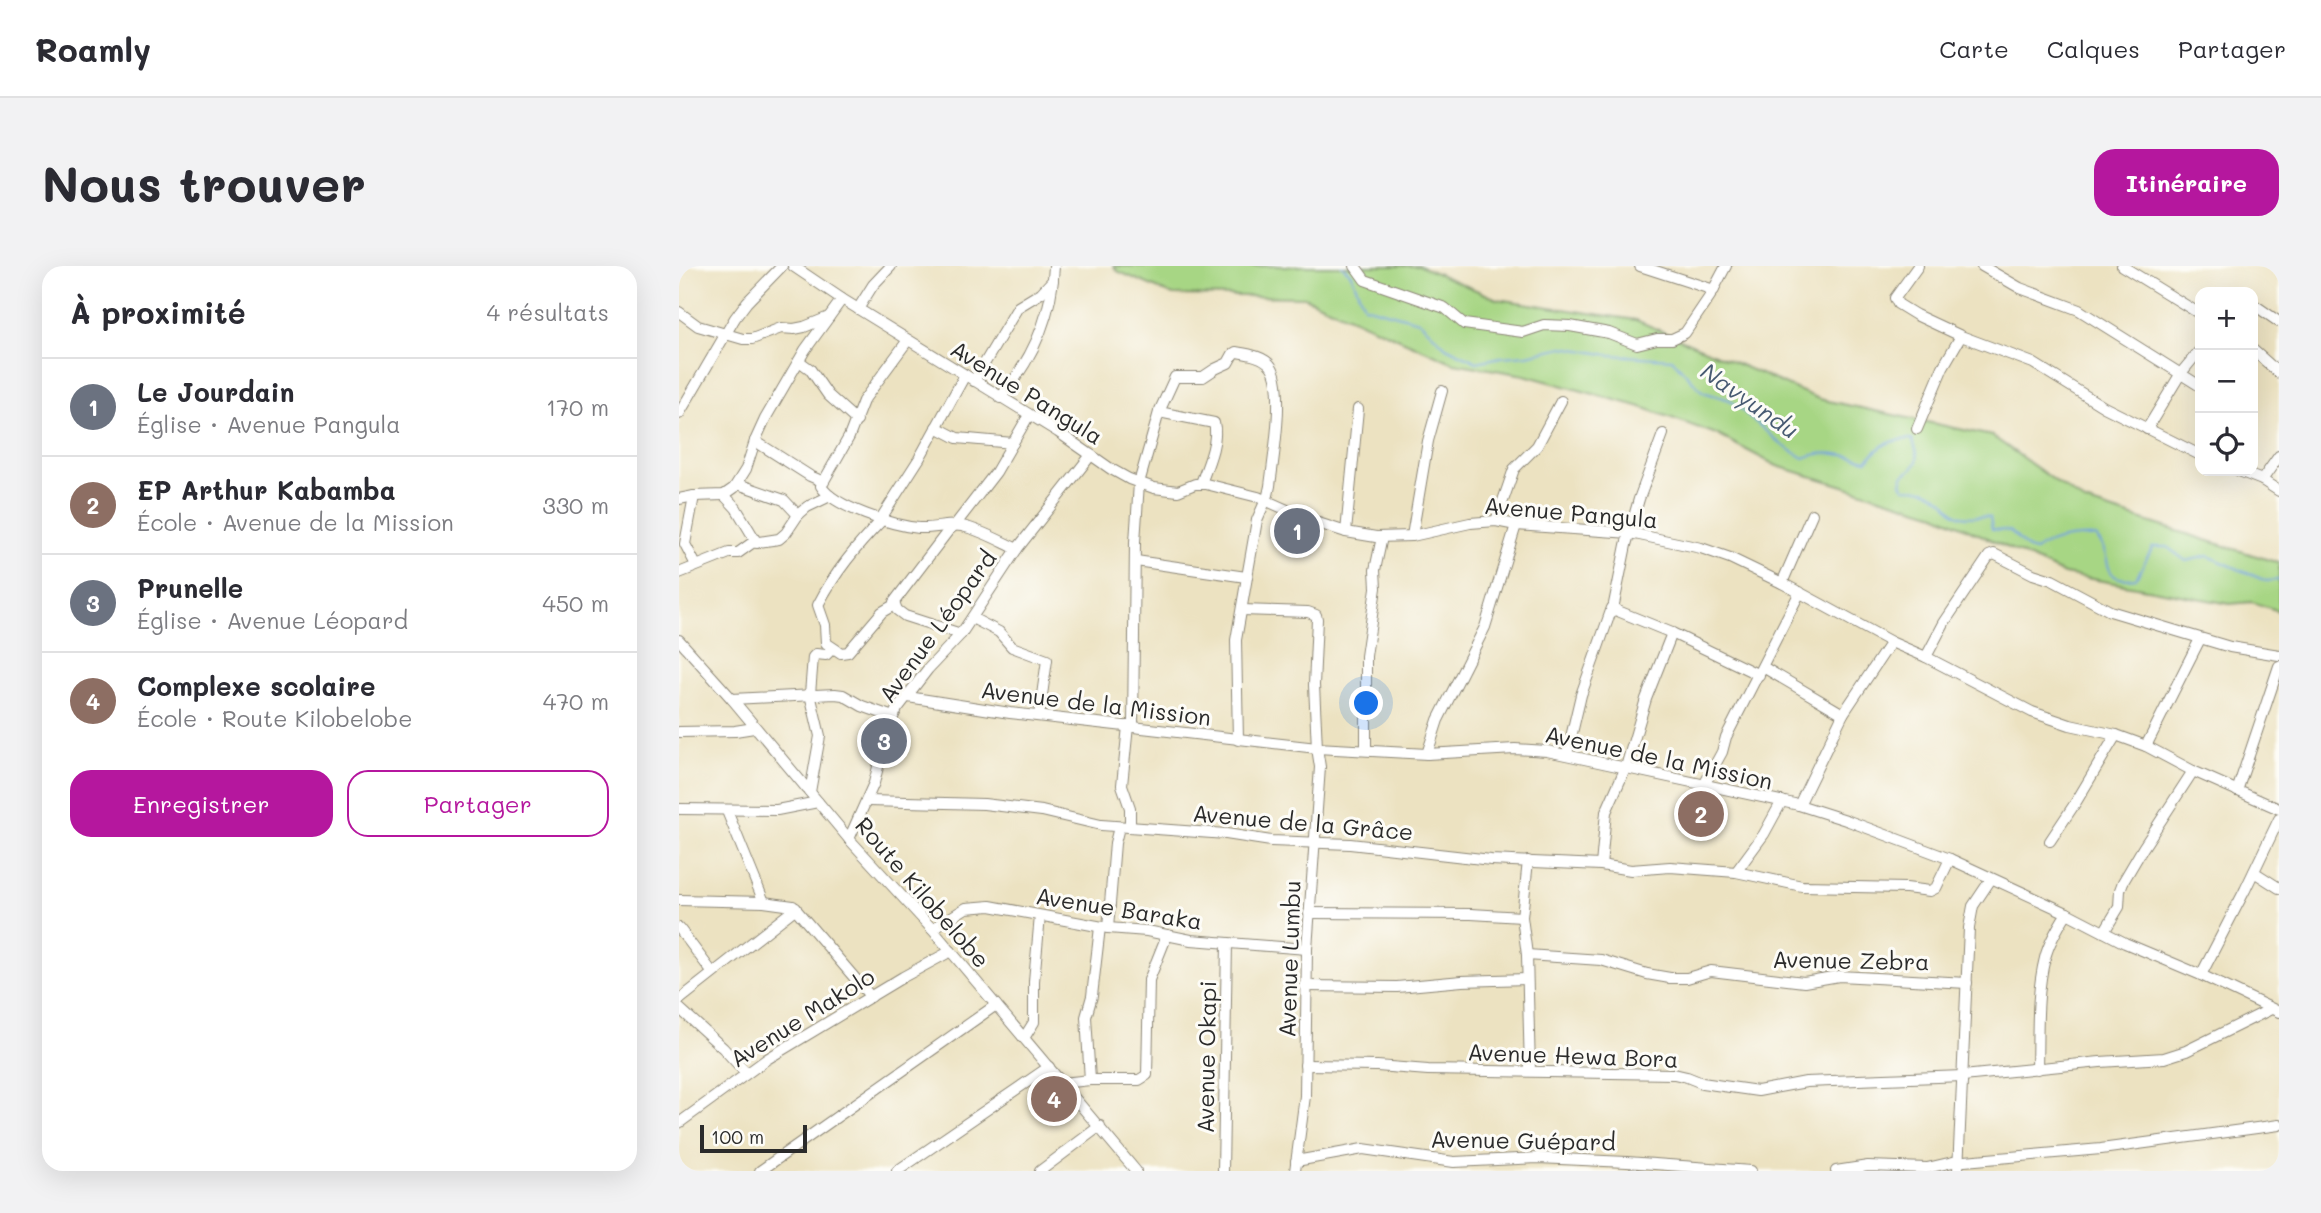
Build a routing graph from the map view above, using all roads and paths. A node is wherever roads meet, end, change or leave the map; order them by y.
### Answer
1 (782, 266) edge
2 (793, 266) edge
3 (891, 266) edge
4 (1054, 266) edge
5 (1355, 266) edge
6 (1640, 266) edge
7 (1726, 266) edge
8 (1919, 266) edge
9 (1982, 266) edge
10 (2122, 266) edge
11 (1054, 280) junction
12 (1714, 290) junction
13 (842, 299) junction
14 (2258, 307) edge
15 (858, 309) junction
16 (2195, 311) edge
17 (679, 312) edge
18 (829, 317) junction
19 (2279, 322) edge
20 (726, 334) junction
21 (1961, 336) junction
22 (908, 340) junction
23 (2258, 354) edge
24 (2195, 356) edge
25 (799, 360) junction
26 (2181, 373) junction
27 (2279, 373) edge
28 (965, 375) junction
29 (974, 381) junction
30 (2195, 383) edge
31 (1442, 391) dead end
32 (1000, 398) junction
33 (1561, 401) dead end
34 (1358, 409) dead end
35 (1159, 412) junction
36 (679, 414) edge
37 (1029, 415) junction
38 (857, 421) junction
39 (936, 426) junction
40 (1917, 429) dead end
41 (2147, 429) junction
42 (1663, 434) dead end
43 (755, 441) junction
44 (1013, 443) junction
45 (2195, 453) edge
46 (1091, 455) junction
47 (2279, 456) edge
48 (2252, 476) edge
49 (2263, 480) junction
50 (824, 482) junction
51 (1139, 483) junction
52 (1201, 483) junction
53 (738, 484) junction
54 (2279, 491) edge
55 (724, 495) junction
56 (694, 496) junction
57 (830, 496) junction
58 (679, 499) edge
59 (1266, 500) junction
60 (1812, 514) dead end
61 (798, 515) junction
62 (881, 520) junction
63 (1496, 521) junction
64 (955, 525) junction
65 (1516, 525) junction
66 (1346, 532) junction
67 (1630, 533) junction
68 (1412, 536) junction
69 (1382, 537) junction
70 (757, 542) junction
71 (1017, 549) junction
72 (1136, 561) junction
73 (696, 565) junction
74 (679, 573) edge
75 (1246, 576) junction
76 (1782, 583) junction
77 (1800, 592) junction
78 (894, 605) junction
79 (1612, 608) junction
80 (1242, 610) junction
81 (972, 618) junction
82 (1672, 633) junction
83 (961, 634) junction
84 (2200, 639) junction
85 (679, 640) edge
86 (1891, 642) junction
87 (832, 649) junction
88 (679, 653) edge
89 (691, 654) junction
90 (2279, 655) edge
91 (1926, 657) junction
92 (2279, 666) edge
93 (1761, 671) junction
94 (810, 694) junction
95 (908, 697) junction
96 (732, 699) junction
97 (1843, 714) junction
98 (1039, 716) junction
99 (893, 717) junction
100 (1130, 727) junction
101 (754, 728) junction
102 (679, 732) edge
103 (2116, 735) junction
104 (1238, 740) junction
105 (2146, 746) junction
106 (1317, 748) junction
107 (1366, 750) junction
108 (1427, 754) junction
109 (1567, 754) junction
110 (1626, 767) junction
111 (2193, 771) junction
112 (1704, 785) junction
113 (2237, 791) junction
114 (810, 792) junction
115 (867, 801) junction
116 (1782, 802) junction
117 (818, 803) junction
118 (1799, 805) junction
119 (679, 809) edge
120 (2279, 809) edge
121 (727, 811) junction
122 (2279, 819) edge
123 (1119, 827) junction
124 (1130, 827) junction
125 (849, 839) junction
126 (2050, 841) dead end
127 (1314, 843) junction
128 (1950, 859) junction
129 (1528, 861) junction
130 (1601, 865) junction
131 (1736, 872) junction
132 (2255, 872) junction
133 (1991, 880) junction
134 (2279, 888) edge
135 (679, 900) edge
136 (764, 902) junction
137 (796, 908) junction
138 (1309, 912) junction
139 (2067, 913) junction
140 (1040, 916) junction
141 (1523, 917) junction
142 (1104, 927) junction
143 (679, 928) edge
144 (932, 929) junction
145 (2104, 932) junction
146 (1167, 935) junction
147 (1227, 943) junction
148 (1307, 949) junction
149 (951, 951) junction
150 (1527, 955) junction
151 (712, 972) junction
152 (2201, 975) junction
153 (1527, 979) junction
154 (1968, 983) junction
155 (1305, 986) junction
156 (871, 997) junction
157 (679, 1000) edge
158 (996, 1005) junction
159 (679, 1008) edge
160 (2275, 1011) edge
161 (1024, 1038) junction
162 (1305, 1065) junction
163 (1049, 1067) junction
164 (2036, 1069) junction
165 (1530, 1071) junction
166 (746, 1073) junction
167 (1963, 1076) junction
168 (1090, 1080) junction
169 (1063, 1083) junction
170 (679, 1123) edge
171 (2279, 1125) edge
172 (1100, 1126) junction
173 (1296, 1166) edge
174 (1959, 1166) edge
175 (760, 1171) edge
176 (897, 1171) edge
177 (1040, 1171) edge
178 (1136, 1171) edge
179 (1223, 1171) edge
180 (1751, 1171) edge
181 (1836, 1171) edge

1 - 20 street
2 - 13 street, Avenue Pangula
3 - 15 street
4 - 11 street
5 - 12 street
6 - 12 street
7 - 12 street
8 - 21 street
9 - 26 street
10 - 16 street
11 - 29 street
11 - 32 street
13 - 15 street, Avenue Pangula
13 - 18 street
14 - 19 street
15 - 22 street, Avenue Pangula
17 - 20 street
18 - 20 street
18 - 25 street
20 - 36 street
21 - 40 street
21 - 41 street
22 - 28 street, Avenue Pangula
22 - 38 street
23 - 27 street
24 - 26 street
25 - 38 street
25 - 43 street
26 - 30 street
26 - 41 street
28 - 29 street, Avenue Pangula
28 - 39 street
29 - 32 street, Avenue Pangula
31 - 68 street
32 - 37 street, Avenue Pangula
33 - 63 street
34 - 66 street
35 - 51 street
35 - 52 street
35 - 59 street
37 - 44 street
37 - 46 street, Avenue Pangula
38 - 50 street
39 - 44 street
39 - 62 street
41 - 45 street
42 - 67 street
43 - 50 street
43 - 53 street
44 - 64 street
46 - 51 street, Avenue Pangula
46 - 71 street, Avenue Léopard
47 - 49 street
48 - 49 street
49 - 54 street
50 - 57 street
51 - 52 street, Avenue Pangula
51 - 72 street
52 - 59 street, Avenue Pangula
53 - 55 street
53 - 61 street
55 - 56 street
55 - 70 street
56 - 58 street
56 - 73 street
57 - 61 street
57 - 62 street
59 - 66 street, Avenue Pangula
59 - 75 street
60 - 76 street
61 - 70 street
62 - 64 street
62 - 87 street
63 - 65 street, Avenue Pangula
63 - 68 street, Avenue Pangula
64 - 71 street
64 - 78 street
65 - 67 street, Avenue Pangula
65 - 108 street
66 - 69 street, Avenue Pangula
67 - 76 street, Avenue Pangula
67 - 79 street
68 - 69 street, Avenue Pangula
69 - 107 street
70 - 73 street
71 - 81 street, Avenue Léopard
72 - 75 street
72 - 100 street
73 - 74 street
75 - 80 street
76 - 77 street, Avenue Pangula
77 - 86 street, Avenue Pangula
77 - 93 street
78 - 83 street
78 - 87 street
79 - 82 street
79 - 109 street
80 - 104 street
80 - 106 street, Avenue Lumbu
81 - 83 street, Avenue Léopard
81 - 98 street
82 - 93 street
82 - 110 street
83 - 95 street, Avenue Léopard
84 - 90 street
84 - 91 street
84 - 105 street
85 - 89 street, Route Kilobelobe
86 - 91 street, Avenue Pangula
86 - 97 street
87 - 94 street
88 - 89 street
89 - 96 street, Route Kilobelobe
91 - 103 street, Avenue Pangula
92 - 113 street
93 - 97 street
93 - 112 street
94 - 96 street
94 - 99 street
94 - 114 street
95 - 98 street, Avenue de la Mission
95 - 99 street, Avenue Léopard
96 - 101 street, Route Kilobelobe
97 - 118 street
98 - 100 street, Avenue de la Mission
99 - 115 street, Avenue Léopard
100 - 104 street, Avenue de la Mission
100 - 124 street
101 - 102 street
101 - 114 street, Route Kilobelobe
103 - 105 street, Avenue Pangula
103 - 126 street
104 - 106 street, Avenue de la Mission
105 - 111 street, Avenue Pangula
106 - 107 street, Avenue de la Mission
106 - 127 street, Avenue Lumbu
107 - 108 street, Avenue de la Mission
108 - 109 street, Avenue de la Mission
109 - 110 street, Avenue de la Mission
110 - 112 street, Avenue de la Mission
110 - 130 street
111 - 113 street, Avenue Pangula
111 - 145 street
112 - 116 street, Avenue de la Mission
113 - 120 street, Avenue Pangula
114 - 117 street, Route Kilobelobe
115 - 123 street, Avenue de la Grâce
115 - 125 street, Avenue Léopard
116 - 118 street, Avenue de la Mission
116 - 131 street
117 - 121 street
117 - 125 street, Route Kilobelobe
118 - 128 street, Avenue de la Mission
119 - 121 street
121 - 136 street
122 - 132 street
123 - 124 street, Avenue de la Grâce
123 - 142 street
124 - 127 street, Avenue de la Grâce
125 - 144 street, Route Kilobelobe
127 - 129 street, Avenue de la Grâce
127 - 138 street, Avenue Lumbu
128 - 131 street, Avenue de la Grâce
128 - 133 street, Avenue de la Mission
129 - 130 street, Avenue de la Grâce
129 - 141 street
130 - 131 street, Avenue de la Grâce
132 - 134 street
132 - 152 street
133 - 139 street, Avenue de la Mission
133 - 154 street
135 - 136 street
136 - 137 street
137 - 151 street
137 - 156 street
138 - 141 street
138 - 148 street, Avenue Lumbu
139 - 145 street, Avenue de la Mission
139 - 164 street
140 - 142 street, Avenue Baraka
140 - 144 street, Avenue Baraka
140 - 161 street
141 - 150 street
142 - 146 street, Avenue Baraka
142 - 168 street
143 - 151 street
144 - 149 street, Route Kilobelobe
145 - 152 street, Avenue de la Mission
146 - 147 street, Avenue Baraka
146 - 168 street
147 - 148 street, Avenue Baraka
147 - 179 street, Avenue Okapi
148 - 155 street, Avenue Lumbu
149 - 156 street, Avenue Makolo
149 - 158 street, Route Kilobelobe
150 - 153 street
150 - 154 street, Avenue Zebra
151 - 157 street
152 - 160 street, Avenue de la Mission
153 - 155 street
153 - 165 street
154 - 167 street
155 - 162 street, Avenue Lumbu
156 - 166 street, Avenue Makolo
158 - 161 street, Route Kilobelobe
158 - 175 street
159 - 166 street
160 - 164 street, Avenue Hewa Bora
161 - 163 street, Route Kilobelobe
162 - 165 street, Avenue Hewa Bora
162 - 173 street, Avenue Lumbu
163 - 169 street, Route Kilobelobe
163 - 176 street
164 - 167 street, Avenue Hewa Bora
165 - 167 street, Avenue Hewa Bora
166 - 170 street, Avenue Makolo
167 - 174 street
168 - 169 street
169 - 172 street, Route Kilobelobe
171 - 174 street
172 - 177 street
172 - 178 street, Route Kilobelobe
173 - 180 street, Avenue Guépard
174 - 181 street

